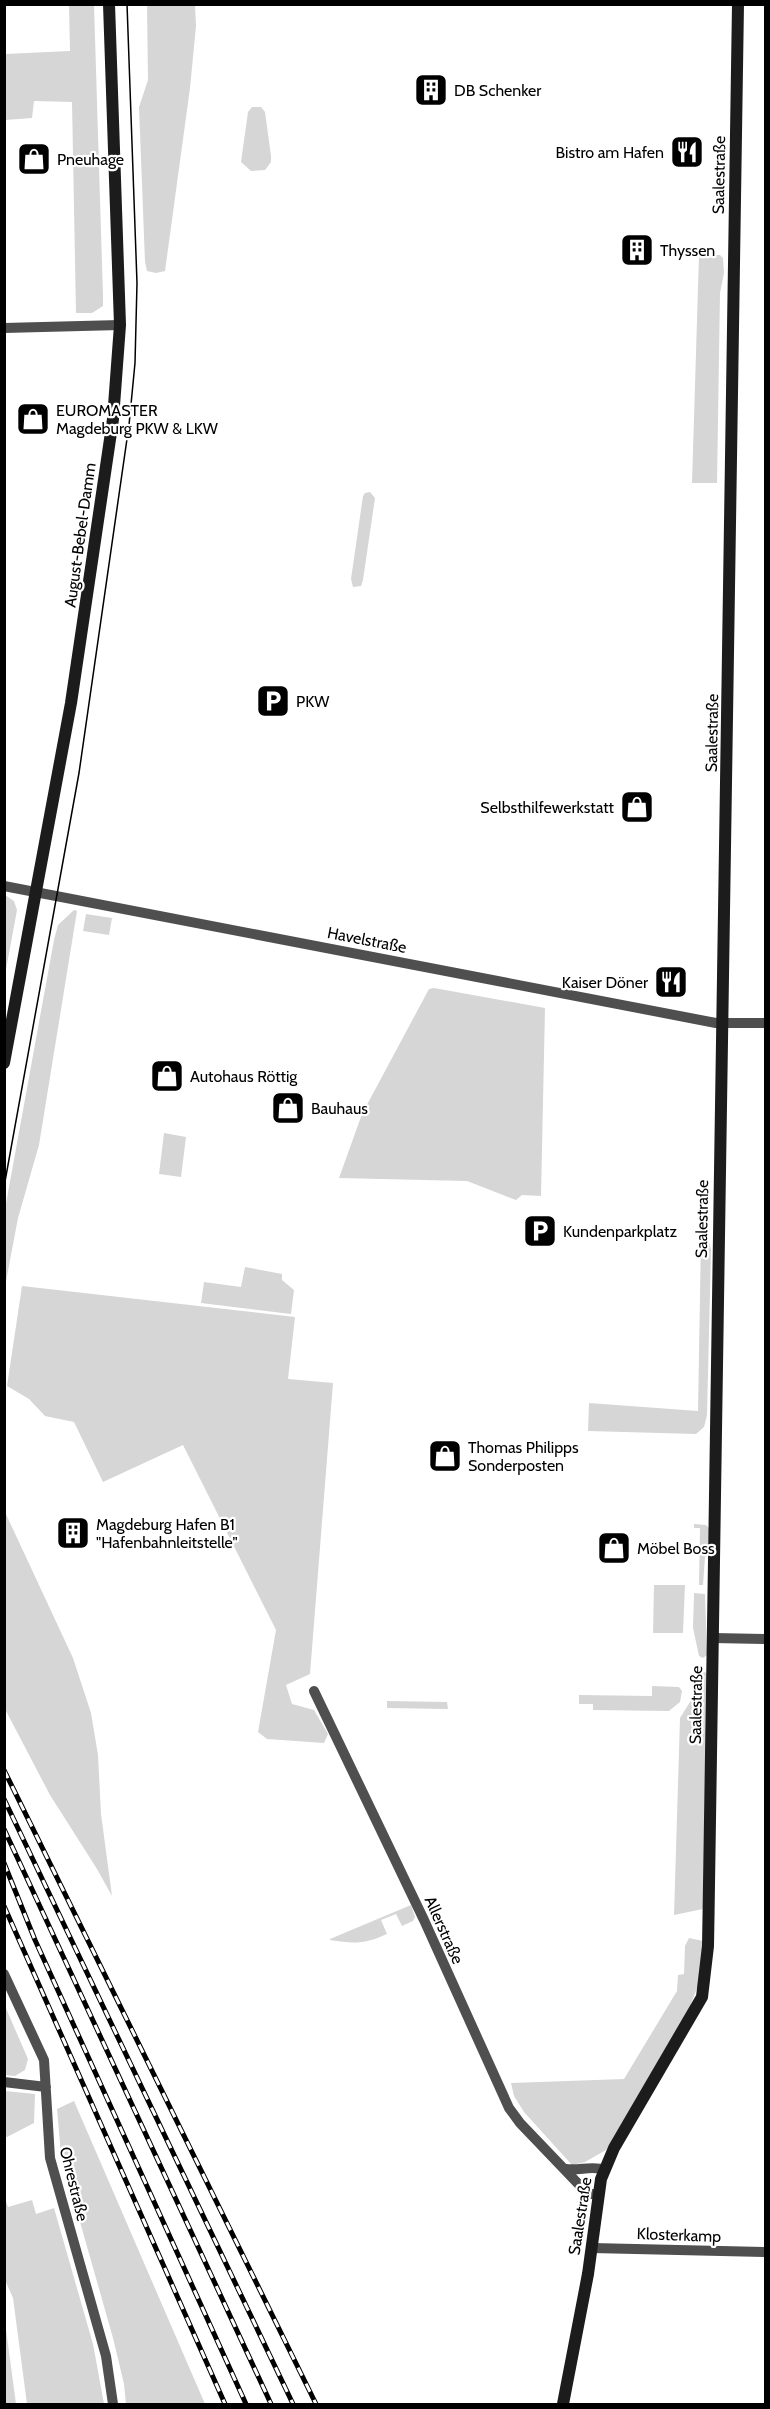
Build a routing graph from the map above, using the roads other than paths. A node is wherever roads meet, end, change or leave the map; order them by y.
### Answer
1 (110, 4) edge
2 (738, 4) edge
3 (120, 325) junction
4 (4, 328) edge
5 (4, 886) edge
6 (36, 892) junction
7 (724, 1023) junction
8 (765, 1023) edge
9 (4, 1063) edge
10 (713, 1638) junction
11 (765, 1639) edge
12 (314, 1691) dead end
13 (5, 1977) edge
14 (4, 2082) edge
15 (46, 2087) junction
16 (566, 2169) junction
17 (605, 2169) junction
18 (597, 2195) junction
19 (592, 2248) junction
20 (765, 2252) edge
21 (113, 2404) edge
22 (563, 2404) edge

1 - 3 main road, August-Bebel-Damm
2 - 7 main road, Saalestraße
3 - 4 street
3 - 6 main road, August-Bebel-Damm
5 - 6 street, Havelstraße
6 - 7 street, Havelstraße
6 - 9 main road, August-Bebel-Damm
7 - 8 street, Havelstraße
7 - 10 main road, Saalestraße
10 - 11 street
10 - 17 main road, Saalestraße
12 - 16 street, Allerstraße
13 - 15 street, Ohrestraße
14 - 15 street
15 - 21 street, Ohrestraße
16 - 17 street
16 - 18 street, Allerstraße
17 - 18 main road, Saalestraße
18 - 19 main road, Saalestraße
19 - 20 street, Klosterkamp
19 - 22 main road, Saalestraße

